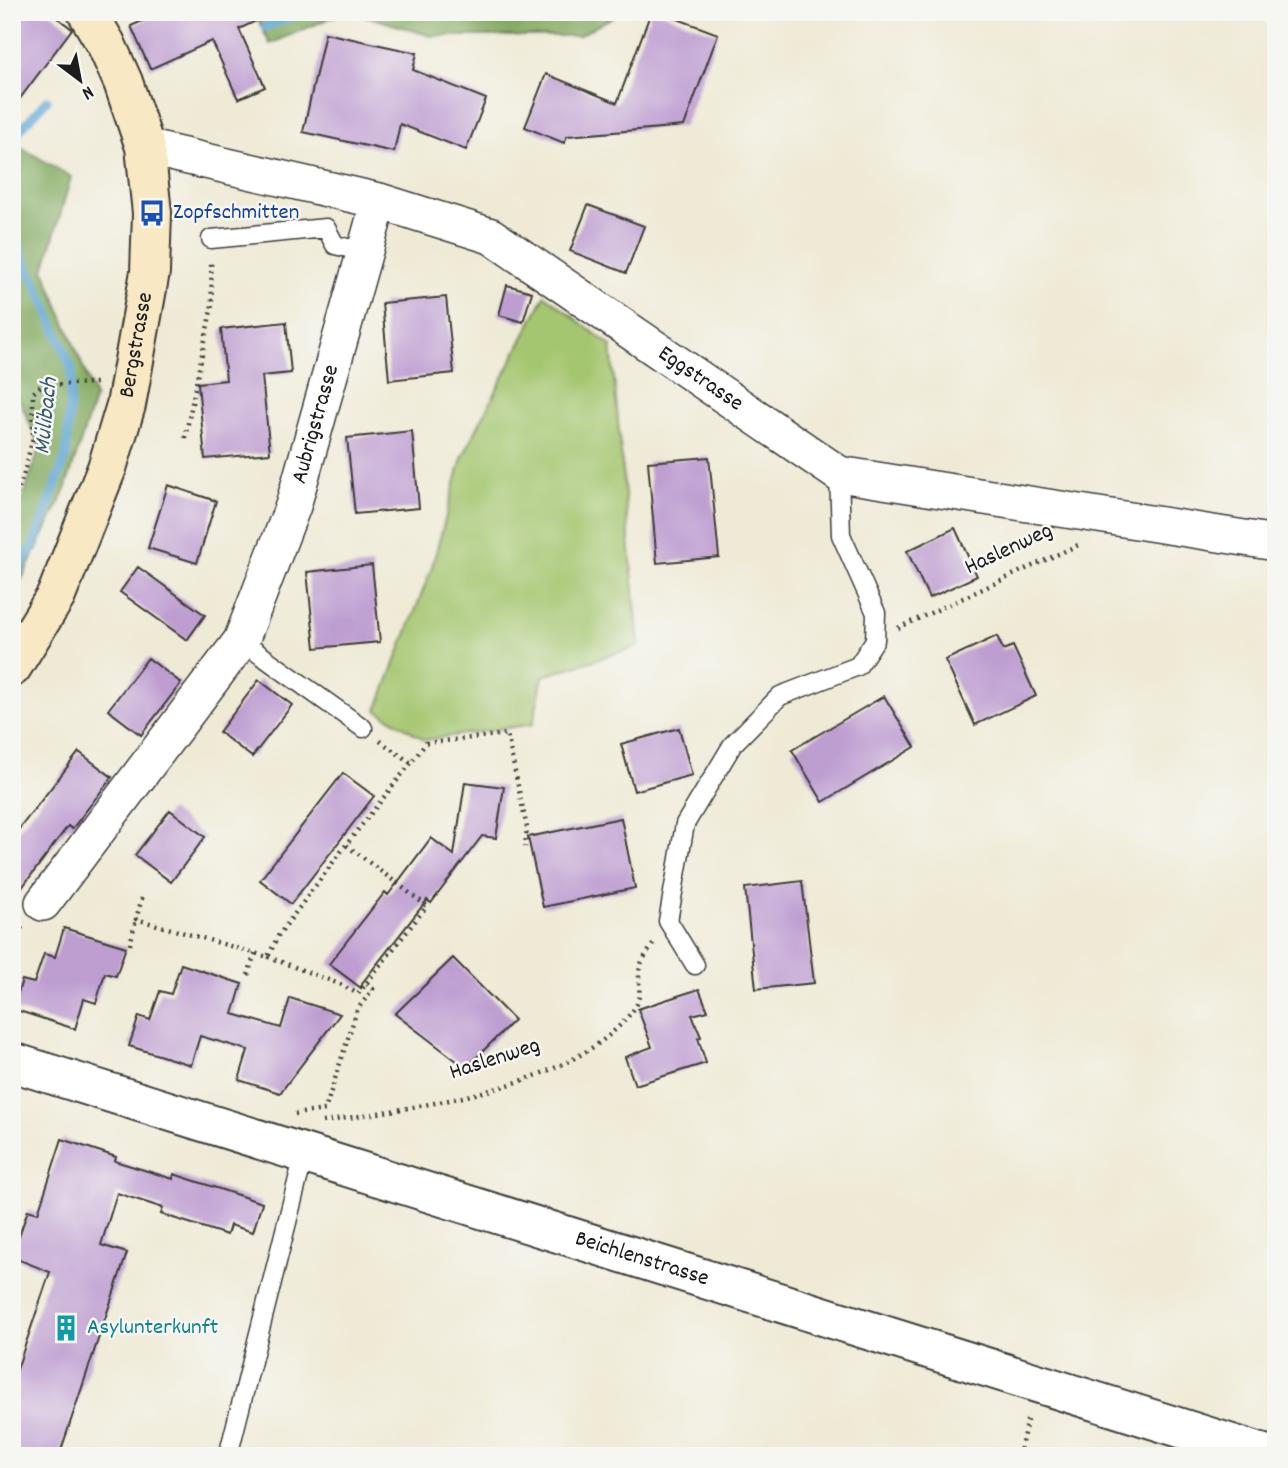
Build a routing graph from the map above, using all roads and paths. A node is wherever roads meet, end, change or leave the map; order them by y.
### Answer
1 (87, 12) edge
2 (145, 146) junction
3 (379, 201) junction
4 (211, 239) joint
5 (365, 252) junction
6 (92, 384) dead end
7 (185, 438) dead end
8 (839, 474) junction
9 (13, 504) edge
10 (1110, 517) junction
11 (1276, 543) edge
12 (921, 617) dead end
13 (241, 641) junction
14 (12, 667) edge
15 (363, 729) joint
16 (411, 763) junction
17 (346, 845) junction
18 (525, 847) dead end
19 (142, 898) dead end
20 (43, 903) dead end
21 (136, 919) junction
22 (668, 921) junction
23 (130, 945) dead end
24 (255, 953) junction
25 (268, 957) junction
26 (695, 965) dead end
27 (248, 975) dead end
28 (367, 984) junction
29 (12, 1062) edge
30 (286, 1115) dead end
31 (310, 1139) junction
32 (1036, 1382) junction
33 (228, 1456) edge
34 (1018, 1456) edge
35 (1270, 1456) edge

1 - 2 main road, Bergstrasse
2 - 3 street, Eggstrasse
2 - 14 main road, Bergstrasse
3 - 5 street, Aubrigstrasse
3 - 8 street, Eggstrasse
4 - 5 lane
4 - 7 path
5 - 13 street, Aubrigstrasse
6 - 9 path
8 - 10 street, Eggstrasse
8 - 22 lane
10 - 11 street, Eggstrasse
10 - 12 path, Haslenweg
13 - 15 lane
13 - 20 street, Aubrigstrasse
15 - 16 path
16 - 17 path
16 - 18 path
17 - 25 path
17 - 28 path
19 - 21 path
21 - 23 path
21 - 24 path
22 - 26 lane
22 - 31 path, Haslenweg
24 - 25 path
24 - 27 path
25 - 28 path
28 - 30 path
29 - 31 street, Beichlenstrasse
31 - 32 street, Beichlenstrasse
31 - 33 lane
32 - 34 path
32 - 35 street, Beichlenstrasse

